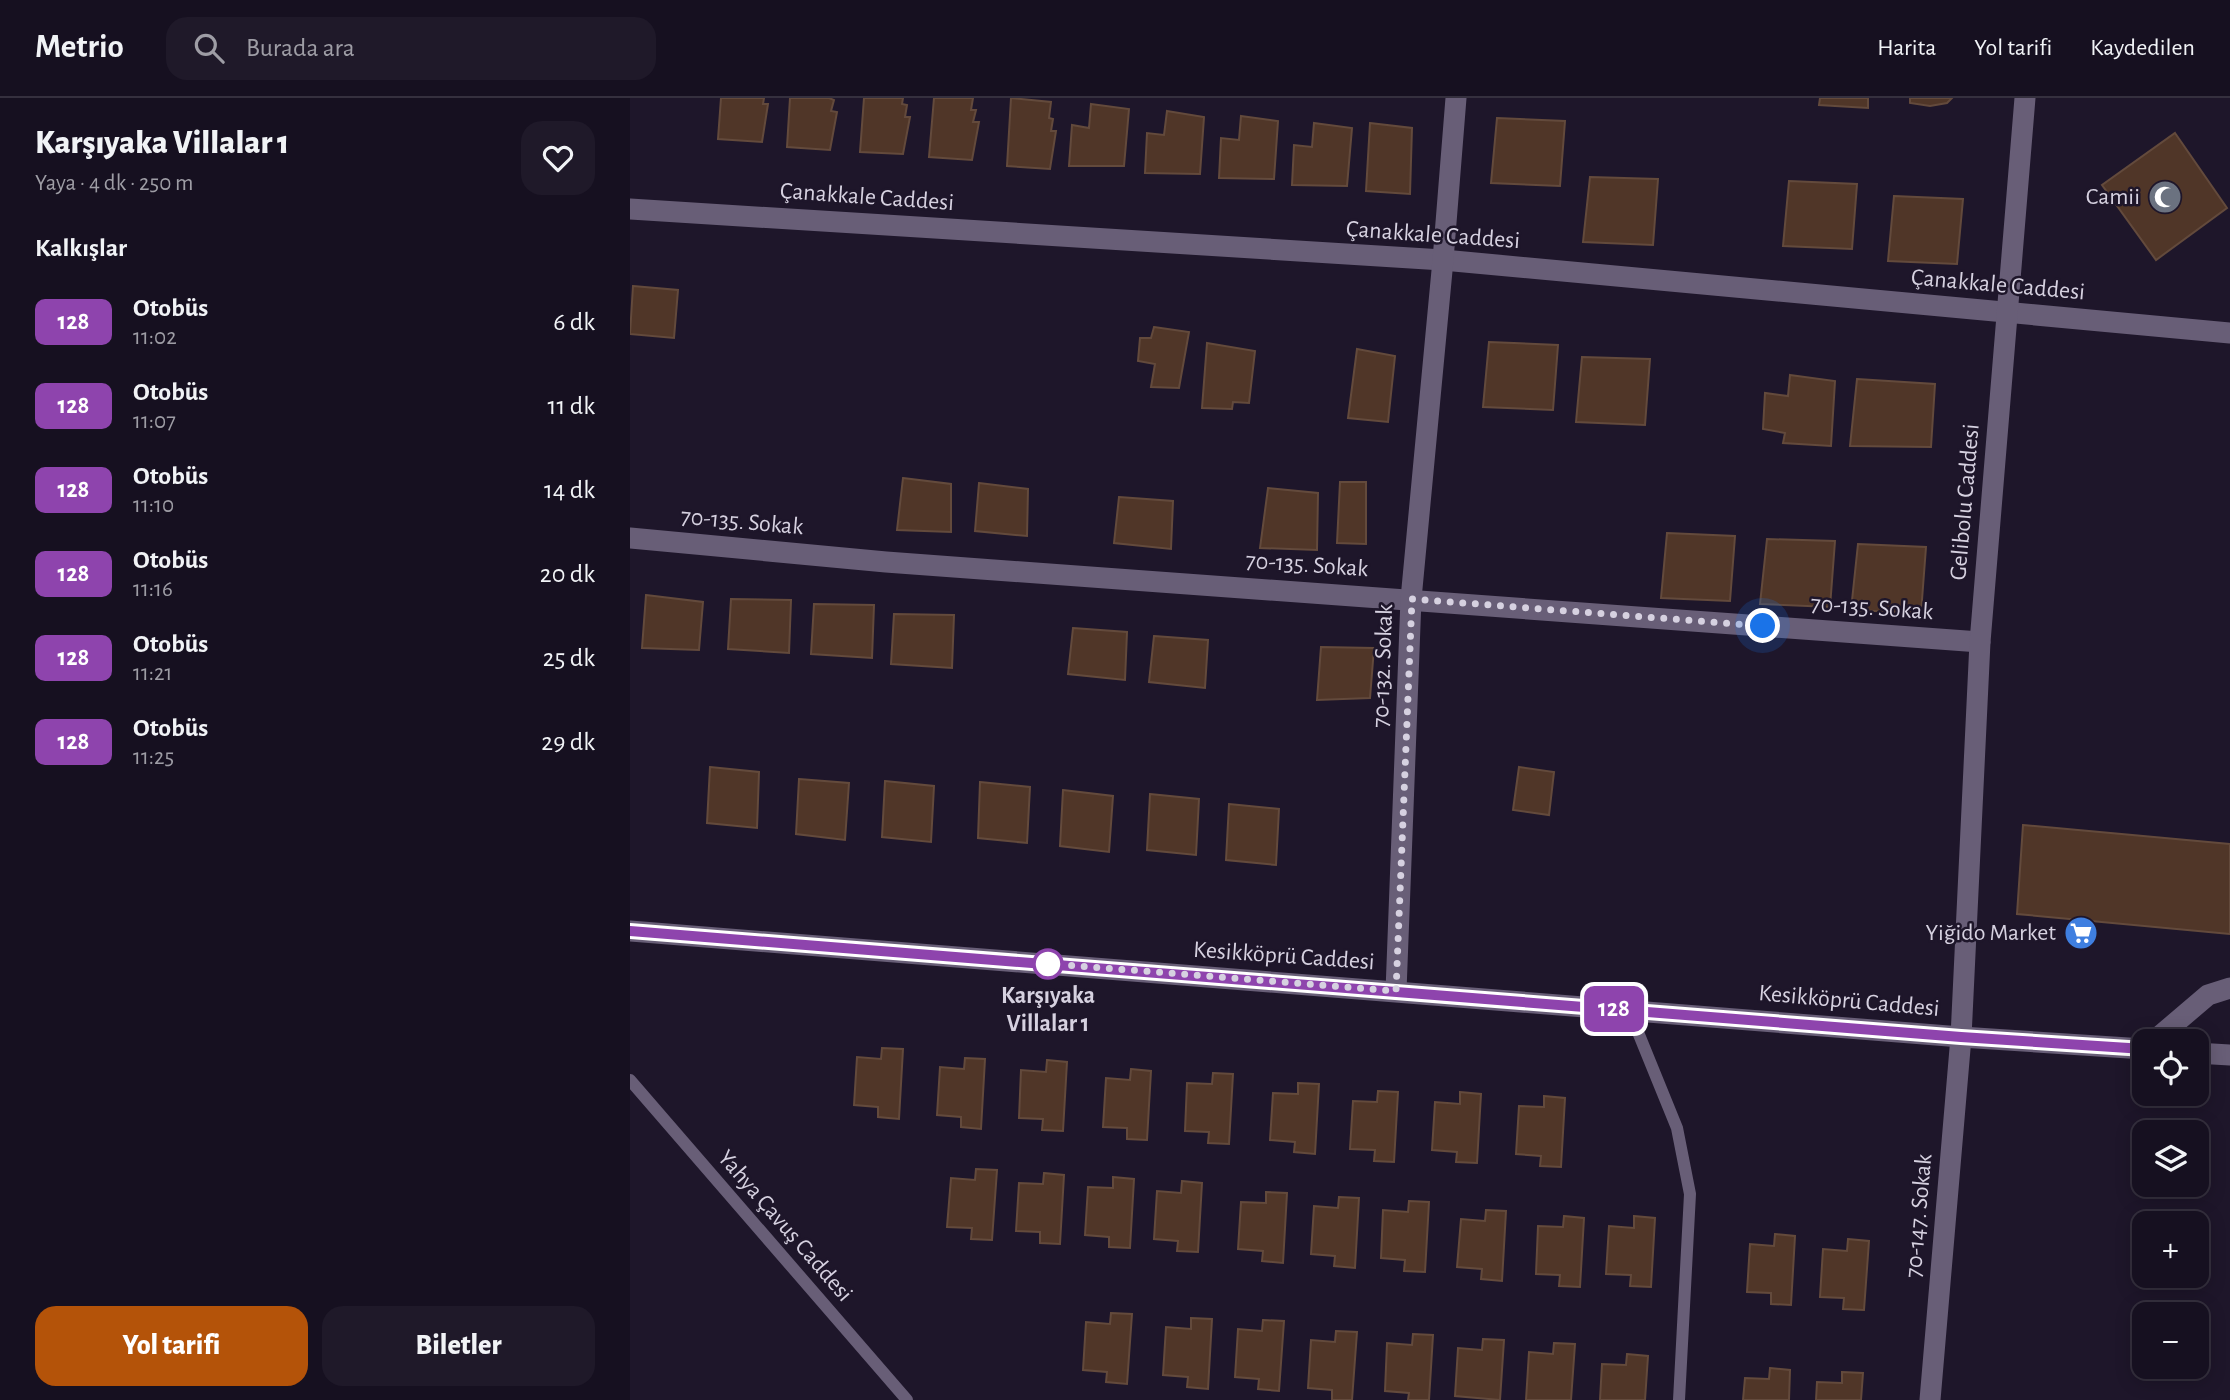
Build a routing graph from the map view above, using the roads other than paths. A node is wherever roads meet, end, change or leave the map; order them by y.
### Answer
1 (1456, 98) edge
2 (2025, 98) edge
3 (630, 209) edge
4 (1443, 261) junction
5 (2007, 312) junction
6 (2230, 333) edge
7 (630, 538) edge
8 (1412, 599) junction
9 (1980, 642) junction
10 (630, 931) edge
11 (2230, 988) edge
12 (1396, 991) junction
13 (1629, 1010) junction
14 (2168, 1029) edge
15 (1961, 1037) junction
16 (2132, 1048) edge
17 (2209, 1054) edge
18 (2230, 1055) edge
19 (630, 1080) edge
20 (907, 1400) edge
21 (1679, 1400) edge
22 (1930, 1400) edge

1 - 4 street, 70-132. Sokak
2 - 5 street, Gelibolu Caddesi
3 - 4 street, Çanakkale Caddesi
4 - 5 street, Çanakkale Caddesi
4 - 8 street, 70-132. Sokak
5 - 6 street, Çanakkale Caddesi
5 - 9 street, Gelibolu Caddesi
7 - 8 street, 70-135. Sokak
8 - 9 street, 70-135. Sokak
8 - 12 street, 70-132. Sokak
9 - 15 street, Gelibolu Caddesi
10 - 12 street, Kesikköprü Caddesi
11 - 14 street
12 - 13 street, Kesikköprü Caddesi
13 - 15 street, Kesikköprü Caddesi
13 - 21 lane
15 - 16 street, Kesikköprü Caddesi
15 - 22 street, 70-147. Sokak
17 - 18 street
19 - 20 lane, Yahya Çavuş Caddesi

